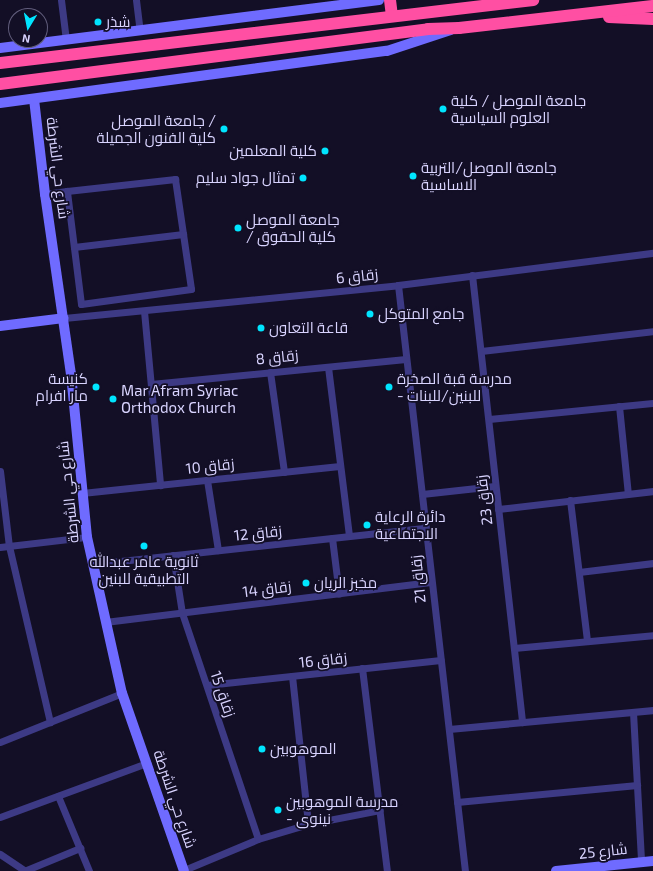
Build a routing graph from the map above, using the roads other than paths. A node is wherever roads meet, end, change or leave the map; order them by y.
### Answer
1 (61, 0) edge
2 (136, 0) edge
3 (379, 0) edge
4 (390, 0) edge
5 (533, 0) edge
6 (322, 4) edge
7 (653, 6) edge
8 (392, 16) junction
9 (553, 18) junction
10 (653, 19) edge
11 (459, 28) junction
12 (140, 31) junction
13 (66, 40) junction
14 (0, 48) edge
15 (0, 63) edge
16 (0, 84) edge
17 (34, 99) junction
18 (0, 103) edge
19 (67, 191) junction
20 (45, 194) junction
21 (183, 234) junction
22 (74, 247) junction
23 (653, 254) edge
24 (472, 276) junction
25 (398, 285) junction
26 (144, 311) junction
27 (64, 318) junction
28 (0, 326) edge
29 (653, 331) edge
30 (481, 351) junction
31 (406, 359) junction
32 (328, 367) junction
33 (270, 372) junction
34 (151, 384) junction
35 (653, 403) edge
36 (619, 406) junction
37 (489, 419) junction
38 (340, 466) junction
39 (0, 471) edge
40 (284, 472) junction
41 (0, 475) edge
42 (206, 480) junction
43 (160, 485) junction
44 (495, 486) junction
45 (653, 491) edge
46 (82, 493) junction
47 (422, 494) junction
48 (628, 494) junction
49 (570, 500) junction
50 (498, 509) junction
51 (426, 528) junction
52 (87, 536) junction
53 (349, 536) junction
54 (332, 538) junction
55 (9, 546) junction
56 (0, 547) edge
57 (218, 550) junction
58 (173, 555) junction
59 (653, 563) edge
60 (93, 564) junction
61 (579, 572) junction
62 (431, 582) junction
63 (339, 594) junction
64 (182, 613) junction
65 (105, 622) junction
66 (653, 635) edge
67 (587, 641) junction
68 (514, 648) junction
69 (441, 660) junction
70 (362, 668) junction
71 (292, 676) junction
72 (207, 685) junction
73 (122, 693) junction
74 (653, 710) edge
75 (633, 712) junction
76 (50, 722) junction
77 (522, 722) junction
78 (449, 729) junction
79 (0, 742) edge
80 (146, 763) junction
81 (637, 784) junction
82 (58, 796) junction
83 (458, 802) junction
84 (380, 810) junction
85 (0, 817) edge
86 (308, 824) junction
87 (258, 839) junction
88 (80, 848) junction
89 (0, 854) edge
90 (653, 861) edge
91 (641, 862) junction
92 (25, 871) edge
93 (89, 871) edge
94 (184, 871) edge
95 (388, 871) edge
96 (465, 871) edge
97 (556, 871) edge

1 - 13 street
2 - 12 street
3 - 6 street
4 - 8 highway
5 - 8 highway
6 - 12 street
7 - 9 highway
8 - 15 highway
9 - 10 highway
9 - 11 highway
11 - 16 highway
11 - 17 street
12 - 13 street
13 - 14 street
17 - 18 street
17 - 20 street, شارع حي الشرطة
19 - 20 street
19 - 21 street
19 - 22 street
20 - 27 street, شارع حي الشرطة
21 - 22 street
21 - 22 street
23 - 24 street, زقاق 6
24 - 25 street, زقاق 6
24 - 30 street, زقاق 23
25 - 26 street, زقاق 6
25 - 31 street, زقاق 21
26 - 27 street, زقاق 6
26 - 34 street
27 - 28 street
27 - 46 street, شارع حي الشرطة
29 - 30 street
30 - 37 street, زقاق 23
31 - 32 street, زقاق 8
31 - 47 street, زقاق 21
32 - 33 street, زقاق 8
32 - 38 street
33 - 34 street, زقاق 8
33 - 40 street
34 - 43 street
35 - 36 street
36 - 37 street
36 - 48 street
37 - 44 street, زقاق 23
38 - 40 street, زقاق 10
38 - 53 street
39 - 41 street
40 - 42 street, زقاق 10
41 - 55 street
42 - 43 street, زقاق 10
42 - 57 street
43 - 46 street, زقاق 10
44 - 47 street
44 - 50 street, زقاق 23
45 - 48 street
46 - 52 street, شارع حي الشرطة
47 - 51 street, زقاق 21
48 - 49 street
49 - 50 street
49 - 61 street
50 - 68 street, زقاق 23
51 - 53 street, زقاق 12
51 - 62 street, زقاق 21
52 - 55 street
52 - 60 street, شارع حي الشرطة
53 - 54 street, زقاق 12
54 - 57 street, زقاق 12
54 - 63 street
55 - 56 street
55 - 76 street
57 - 58 street, زقاق 12
58 - 60 street, زقاق 12
58 - 64 street, زقاق 15
59 - 61 street
60 - 65 street, شارع حي الشرطة
61 - 67 street
62 - 63 street, زقاق 14
62 - 69 street, زقاق 21
63 - 64 street, زقاق 14
64 - 65 street, زقاق 14
64 - 72 street, زقاق 15
65 - 73 street, شارع حي الشرطة
66 - 67 street
67 - 68 street
68 - 77 street, زقاق 23
69 - 70 street, زقاق 16
69 - 78 street, زقاق 21
70 - 71 street, زقاق 16
70 - 84 street
71 - 72 street, زقاق 16
71 - 86 street
72 - 87 street, زقاق 15
73 - 76 street
73 - 80 street, شارع حي الشرطة
74 - 75 street
75 - 77 street
75 - 81 street
76 - 79 street
77 - 78 street
78 - 83 street, زقاق 21
80 - 82 street
80 - 94 street, شارع حي الشرطة
81 - 83 street
81 - 91 street
82 - 85 street
82 - 88 street
83 - 96 street, زقاق 21
84 - 86 street
84 - 95 street
86 - 87 street
87 - 94 street
88 - 92 street
88 - 93 street
89 - 92 street
90 - 91 street, شارع 25
91 - 97 street, شارع 25

